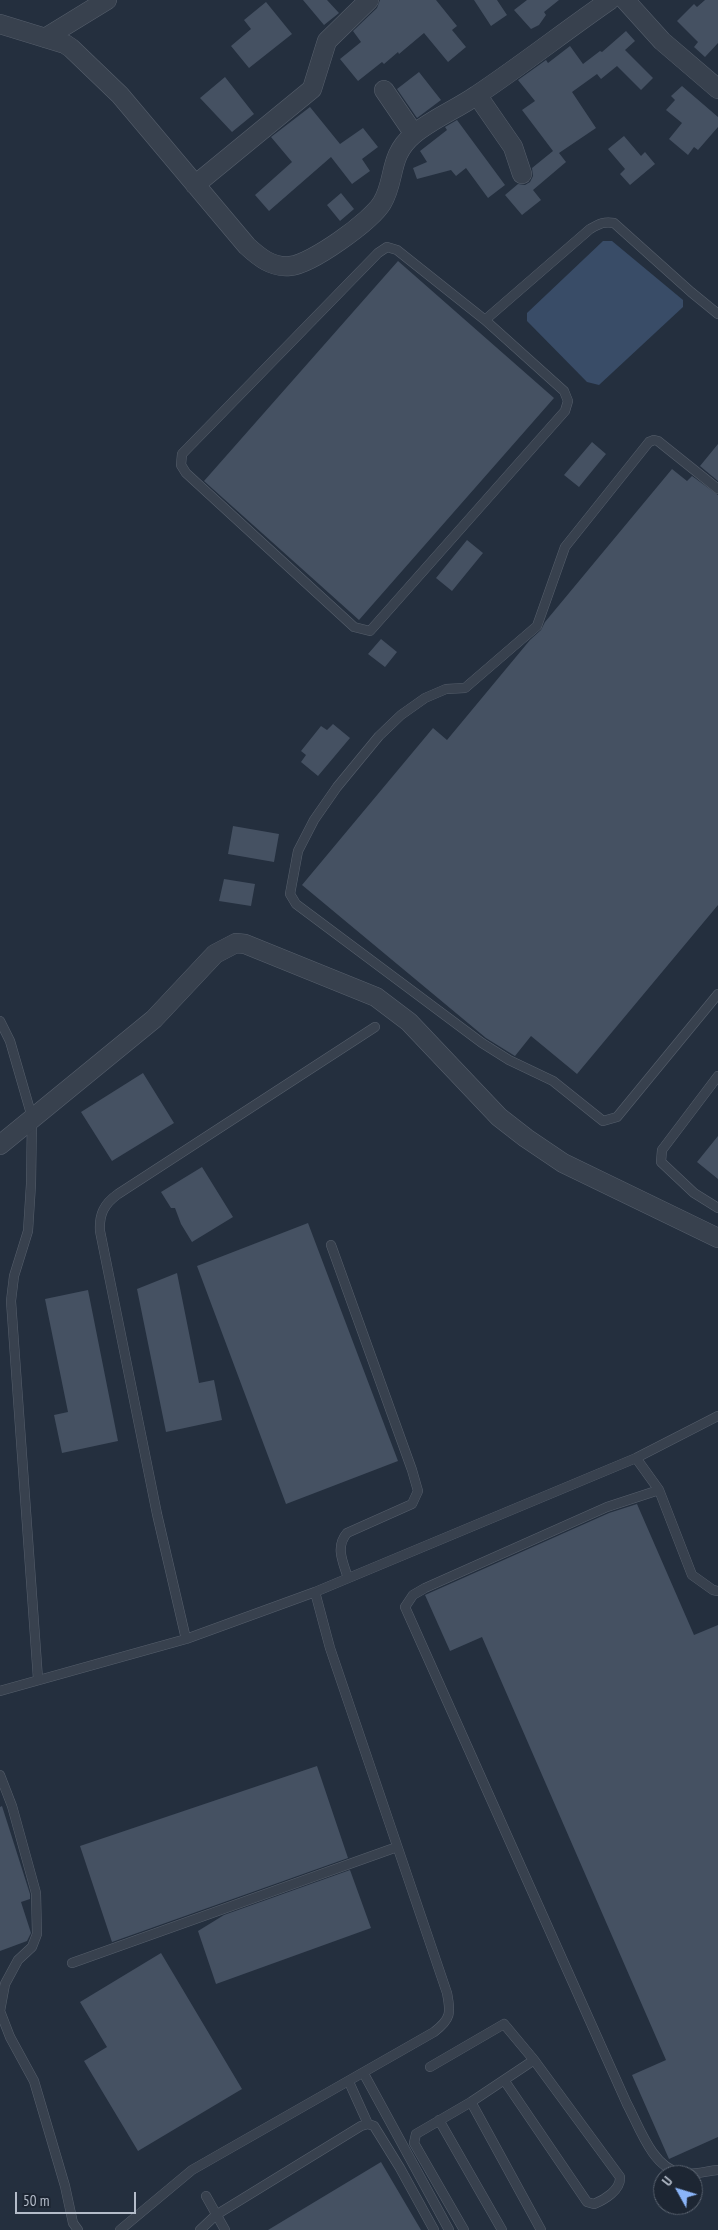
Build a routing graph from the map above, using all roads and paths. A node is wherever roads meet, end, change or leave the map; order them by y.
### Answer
1 (107, 0) edge
2 (369, 0) edge
3 (610, 0) edge
4 (625, 0) edge
5 (0, 24) edge
6 (45, 38) junction
7 (718, 88) edge
8 (384, 90) dead end
9 (477, 95) junction
10 (414, 134) junction
11 (522, 174) dead end
12 (195, 185) junction
13 (718, 314) edge
14 (485, 320) junction
15 (718, 489) edge
16 (718, 994) edge
17 (0, 1022) edge
18 (375, 1027) dead end
19 (718, 1076) edge
20 (32, 1117) junction
21 (0, 1145) edge
22 (718, 1208) edge
23 (718, 1238) edge
24 (331, 1245) dead end
25 (718, 1416) edge
26 (636, 1458) junction
27 (659, 1490) junction
28 (348, 1578) junction
29 (718, 1591) edge
30 (315, 1592) junction
31 (186, 1639) junction
32 (38, 1679) junction
33 (0, 1691) edge
34 (0, 1776) edge
35 (397, 1847) junction
36 (72, 1962) dead end
37 (534, 2060) junction
38 (430, 2067) dead end
39 (364, 2074) junction
40 (504, 2080) junction
41 (348, 2082) junction
42 (471, 2102) junction
43 (439, 2120) junction
44 (368, 2124) junction
45 (718, 2170) edge
46 (206, 2196) dead end
47 (216, 2215) junction
48 (78, 2230) edge
49 (120, 2230) edge
50 (200, 2230) edge
51 (225, 2230) edge
52 (434, 2230) edge
53 (449, 2230) edge
54 (464, 2230) edge
55 (502, 2230) edge
56 (542, 2230) edge

1 - 6 street
2 - 12 street
3 - 9 street
4 - 7 street
5 - 6 street
6 - 12 street
8 - 10 street
9 - 10 street
9 - 11 street
10 - 12 street
13 - 14 lane
14 - 14 lane
15 - 16 lane
17 - 20 lane
18 - 31 lane
19 - 22 lane
20 - 21 street
20 - 23 street
20 - 32 lane
24 - 28 lane
25 - 26 lane
26 - 27 lane
26 - 28 lane
27 - 29 lane
27 - 45 lane
28 - 30 lane
30 - 31 lane
30 - 35 lane
31 - 32 lane
32 - 33 lane
34 - 48 lane
35 - 36 lane
35 - 39 lane
37 - 38 lane
37 - 40 lane
37 - 40 lane
39 - 41 lane
39 - 53 lane
40 - 42 lane
41 - 44 lane
41 - 49 lane
42 - 43 lane
42 - 56 lane
43 - 54 lane
43 - 55 lane
44 - 47 lane
44 - 52 lane
46 - 47 lane
47 - 50 lane
47 - 51 lane

